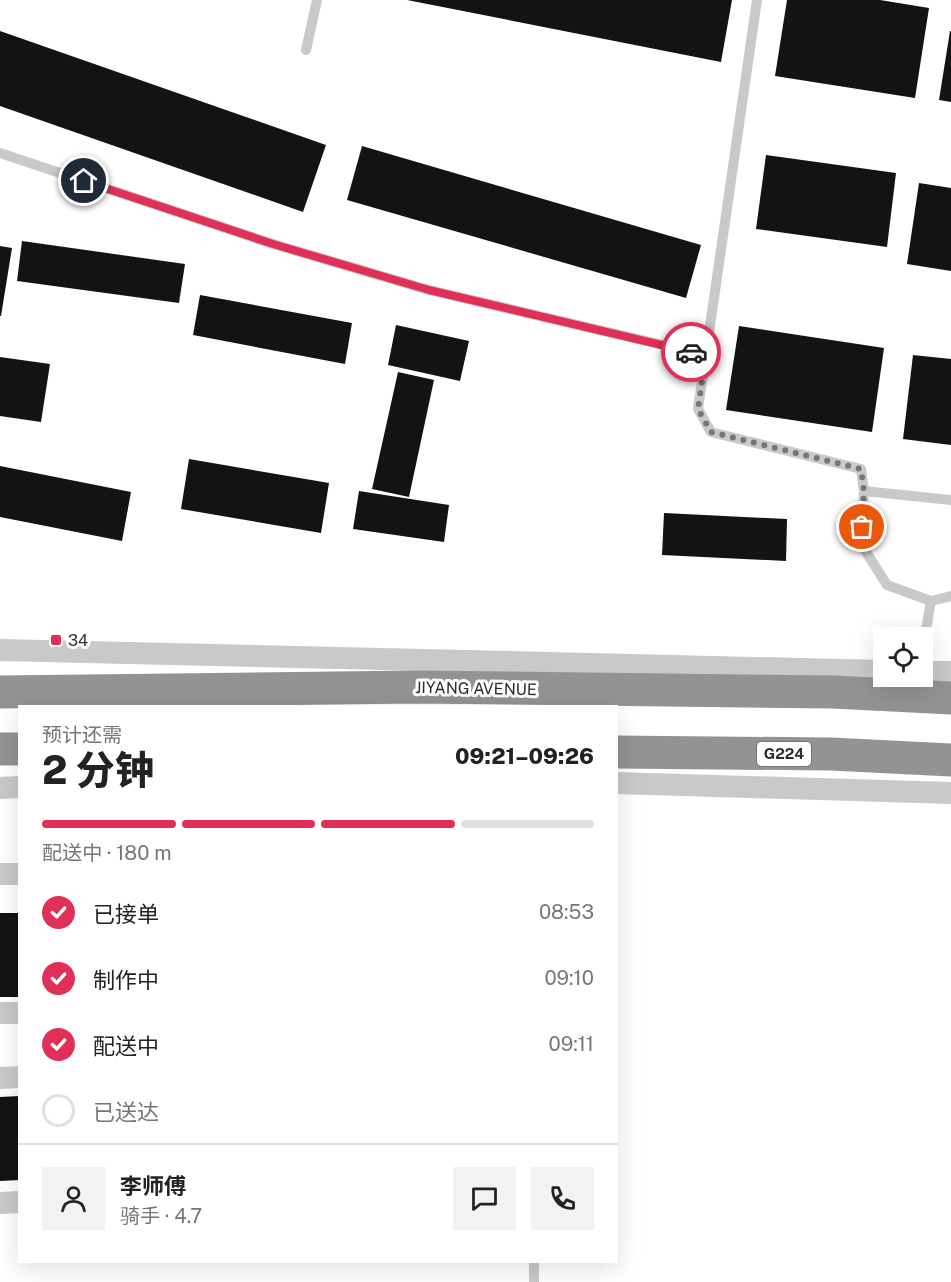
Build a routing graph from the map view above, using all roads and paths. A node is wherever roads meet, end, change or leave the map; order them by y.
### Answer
1 (316, 0) edge
2 (757, 0) edge
3 (306, 50) dead end
4 (0, 153) edge
5 (706, 355) junction
6 (864, 491) junction
7 (951, 500) edge
8 (951, 596) edge
9 (931, 601) junction
10 (926, 627) edge
11 (0, 650) edge
12 (873, 671) edge
13 (933, 672) edge
14 (951, 672) edge
15 (0, 692) edge
16 (951, 698) edge
17 (0, 749) edge
18 (18, 749) edge
19 (618, 752) edge
20 (951, 760) edge
21 (618, 783) edge
22 (18, 787) edge
23 (0, 788) edge
24 (951, 793) edge
25 (0, 874) edge
26 (18, 874) edge
27 (0, 1013) edge
28 (18, 1013) edge
29 (18, 1077) edge
30 (0, 1078) edge
31 (18, 1202) edge
32 (0, 1203) edge
33 (534, 1263) edge
34 (534, 1282) edge

1 - 3 lane
2 - 5 lane
4 - 5 lane
5 - 6 lane
6 - 7 lane
6 - 9 lane
8 - 9 lane
9 - 10 lane
11 - 12 street
13 - 14 street
15 - 16 highway, JIYANG AVENUE
17 - 18 highway
19 - 20 highway, G224
21 - 24 street
22 - 23 street
25 - 26 street
27 - 28 street
29 - 30 street
31 - 32 street
33 - 34 lane

